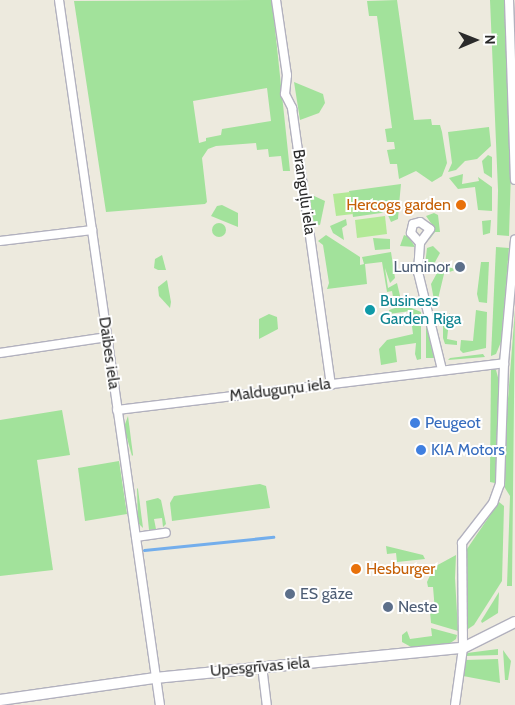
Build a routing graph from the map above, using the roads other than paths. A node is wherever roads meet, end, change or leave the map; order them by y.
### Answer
1 (59, 0) edge
2 (276, 0) edge
3 (509, 0) edge
4 (511, 42) junction
5 (515, 59) edge
6 (515, 180) edge
7 (92, 230) junction
8 (515, 239) edge
9 (0, 241) edge
10 (420, 243) dead end
11 (107, 337) junction
12 (0, 353) edge
13 (504, 363) junction
14 (442, 370) junction
15 (331, 384) junction
16 (117, 410) junction
17 (166, 533) dead end
18 (136, 537) junction
19 (515, 622) edge
20 (463, 648) junction
21 (262, 666) junction
22 (155, 678) junction
23 (0, 700) edge
24 (160, 705) edge
25 (267, 705) edge
26 (455, 705) edge

1 - 7 street, Daibes iela
2 - 15 street, Branguļu iela
3 - 4 street
4 - 5 street
4 - 6 street
7 - 9 street
7 - 11 street, Daibes iela
8 - 13 street
10 - 14 street
11 - 12 street
11 - 16 street, Daibes iela
13 - 14 street, Malduguņu iela
13 - 20 street
14 - 15 street, Malduguņu iela
15 - 16 street, Malduguņu iela
16 - 18 street, Daibes iela
17 - 18 street
18 - 22 street, Daibes iela
19 - 20 street, Upesgrīvas iela
20 - 21 street, Upesgrīvas iela
20 - 26 street
21 - 22 street, Upesgrīvas iela
21 - 25 street
22 - 23 street, Upesgrīvas iela
22 - 24 street, Daibes iela

